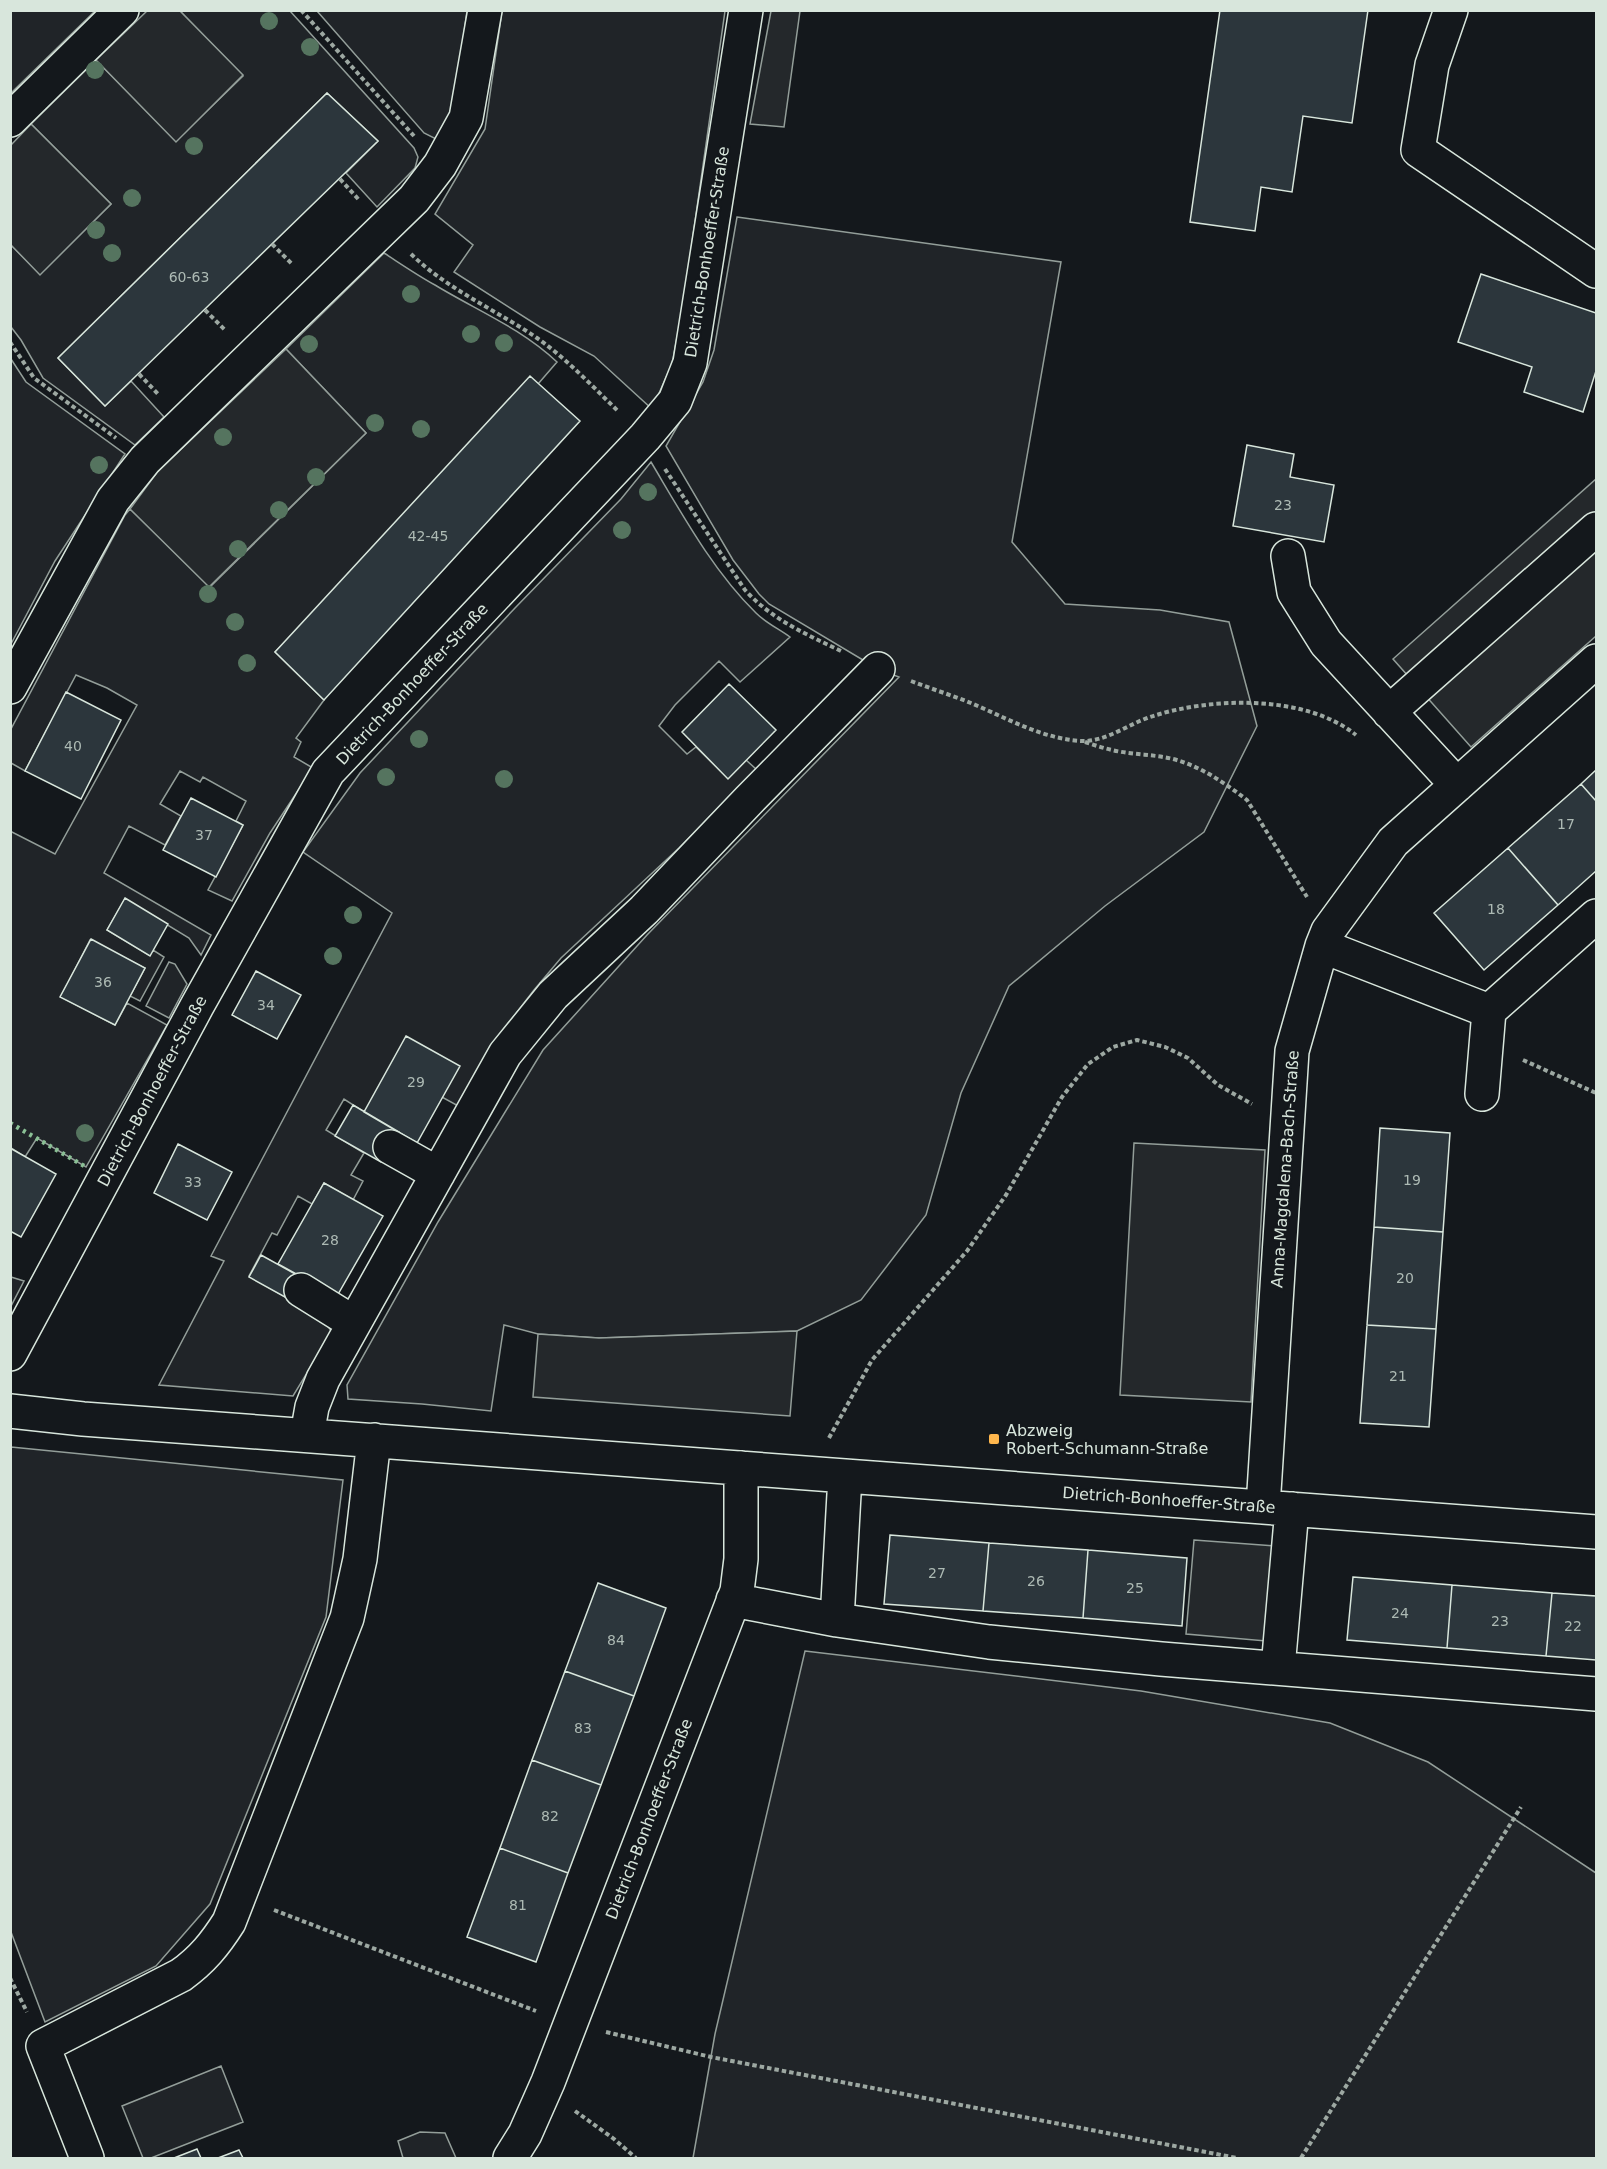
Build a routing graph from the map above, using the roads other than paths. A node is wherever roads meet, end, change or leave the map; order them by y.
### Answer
1 (485, 10) edge
2 (746, 10) edge
3 (1451, 10) edge
4 (125, 16) edge
5 (10, 120) edge
6 (1596, 271) edge
7 (1596, 529) edge
8 (1288, 556) dead end
9 (1596, 661) edge
10 (878, 669) road end
11 (10, 687) edge
12 (1389, 712) junction
13 (1457, 785) junction
14 (1596, 916) edge
15 (1325, 938) junction
16 (1489, 1011) junction
17 (1482, 1094) dead end
18 (390, 1147) dead end
19 (438, 1174) junction
20 (301, 1290) dead end
21 (354, 1323) junction
22 (10, 1354) edge
23 (10, 1411) edge
24 (308, 1435) junction
25 (374, 1440) junction
26 (741, 1468) junction
27 (845, 1476) junction
28 (1277, 1508) junction
29 (1596, 1532) edge
30 (733, 1600) junction
31 (837, 1620) junction
32 (1278, 1668) junction
33 (1596, 1694) edge
34 (87, 2158) edge
35 (510, 2158) edge

1 - 11 street
2 - 22 street, Dietrich-Bonhoeffer-Straße
3 - 6 street
4 - 5 street
7 - 12 street
8 - 12 street
9 - 13 street, Anna-Magdalena-Bach-Straße
10 - 19 street
12 - 13 street
13 - 15 street, Anna-Magdalena-Bach-Straße
14 - 16 street
15 - 16 street
15 - 28 street, Anna-Magdalena-Bach-Straße
16 - 17 street
18 - 19 street
19 - 21 street
20 - 21 street
21 - 24 street
23 - 24 street, Dietrich-Bonhoeffer-Straße
24 - 25 street, Dietrich-Bonhoeffer-Straße
25 - 26 street, Dietrich-Bonhoeffer-Straße
25 - 34 street
26 - 27 street, Dietrich-Bonhoeffer-Straße
26 - 30 street, Dietrich-Bonhoeffer-Straße
27 - 28 street, Dietrich-Bonhoeffer-Straße
27 - 31 street
28 - 29 street, Dietrich-Bonhoeffer-Straße
28 - 32 street, Anna-Magdalena-Bach-Straße
30 - 31 street
30 - 35 street, Dietrich-Bonhoeffer-Straße
31 - 32 street
32 - 33 street

